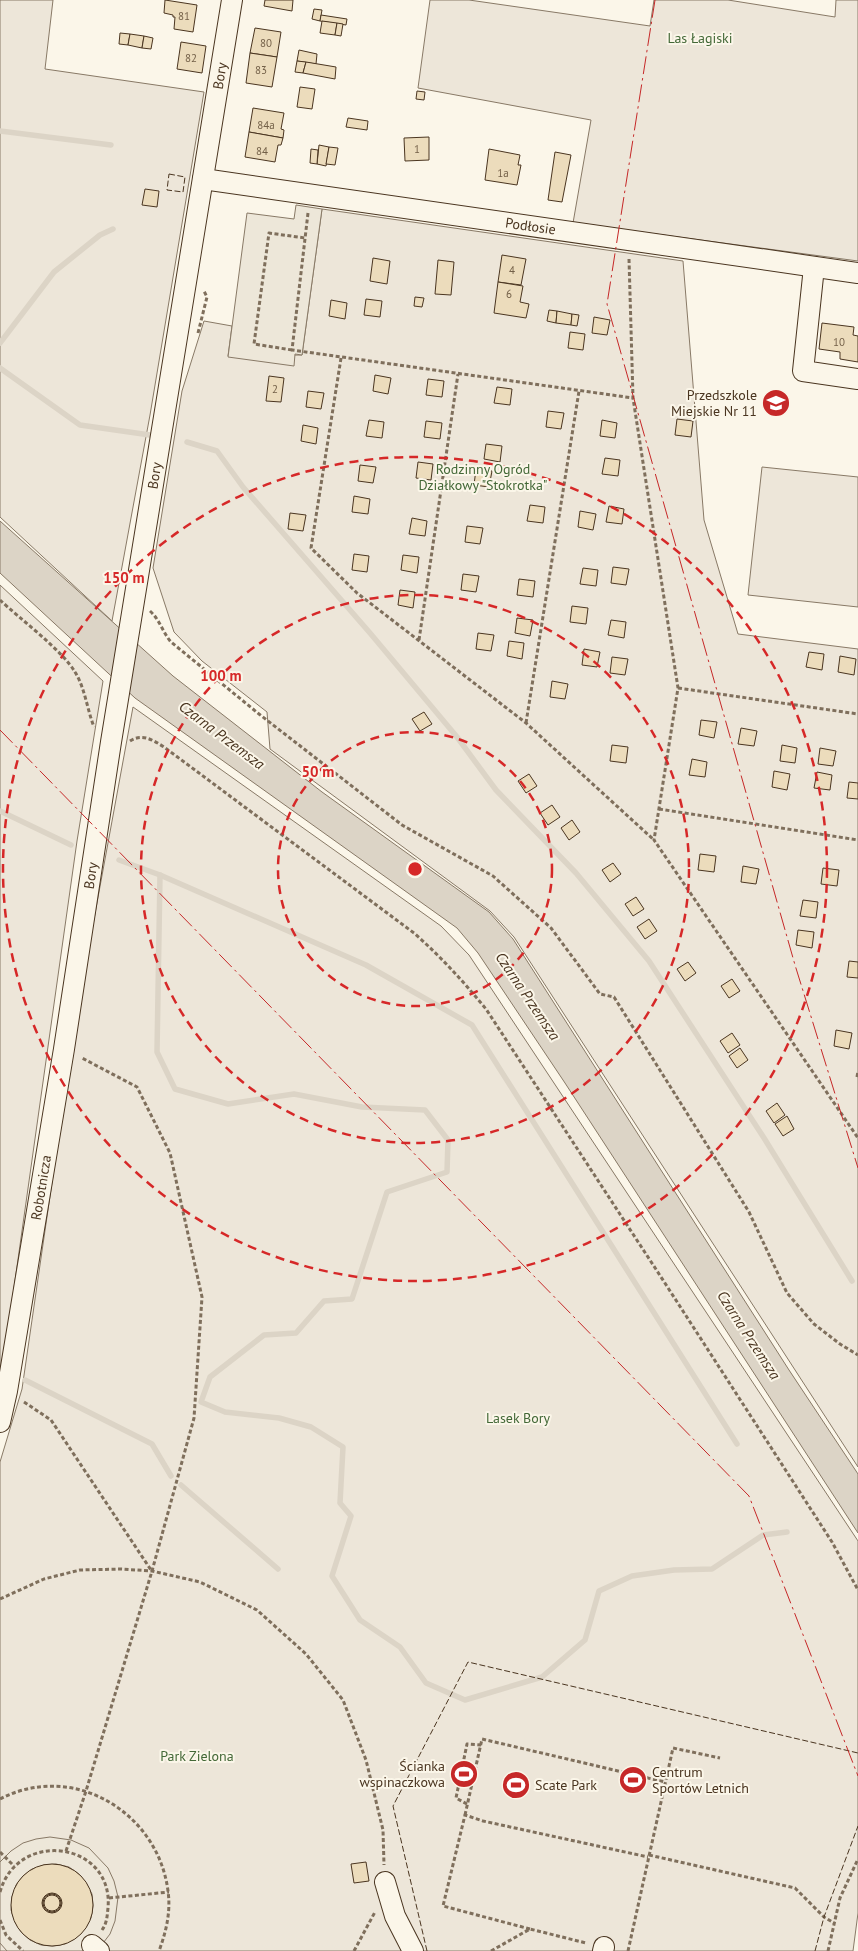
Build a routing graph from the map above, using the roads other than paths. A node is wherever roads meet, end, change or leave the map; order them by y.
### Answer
1 (232, 0) edge
2 (203, 179) junction
3 (814, 267) junction
4 (858, 273) edge
5 (858, 379) edge
6 (78, 952) joint
7 (0, 1422) edge
8 (385, 1882) road end
9 (413, 1951) edge

1 - 2 street, Bory
2 - 3 street, Podłosie
2 - 6 street, Bory
3 - 4 street, Podłosie
3 - 5 street
6 - 7 street, Robotnicza
8 - 9 street

